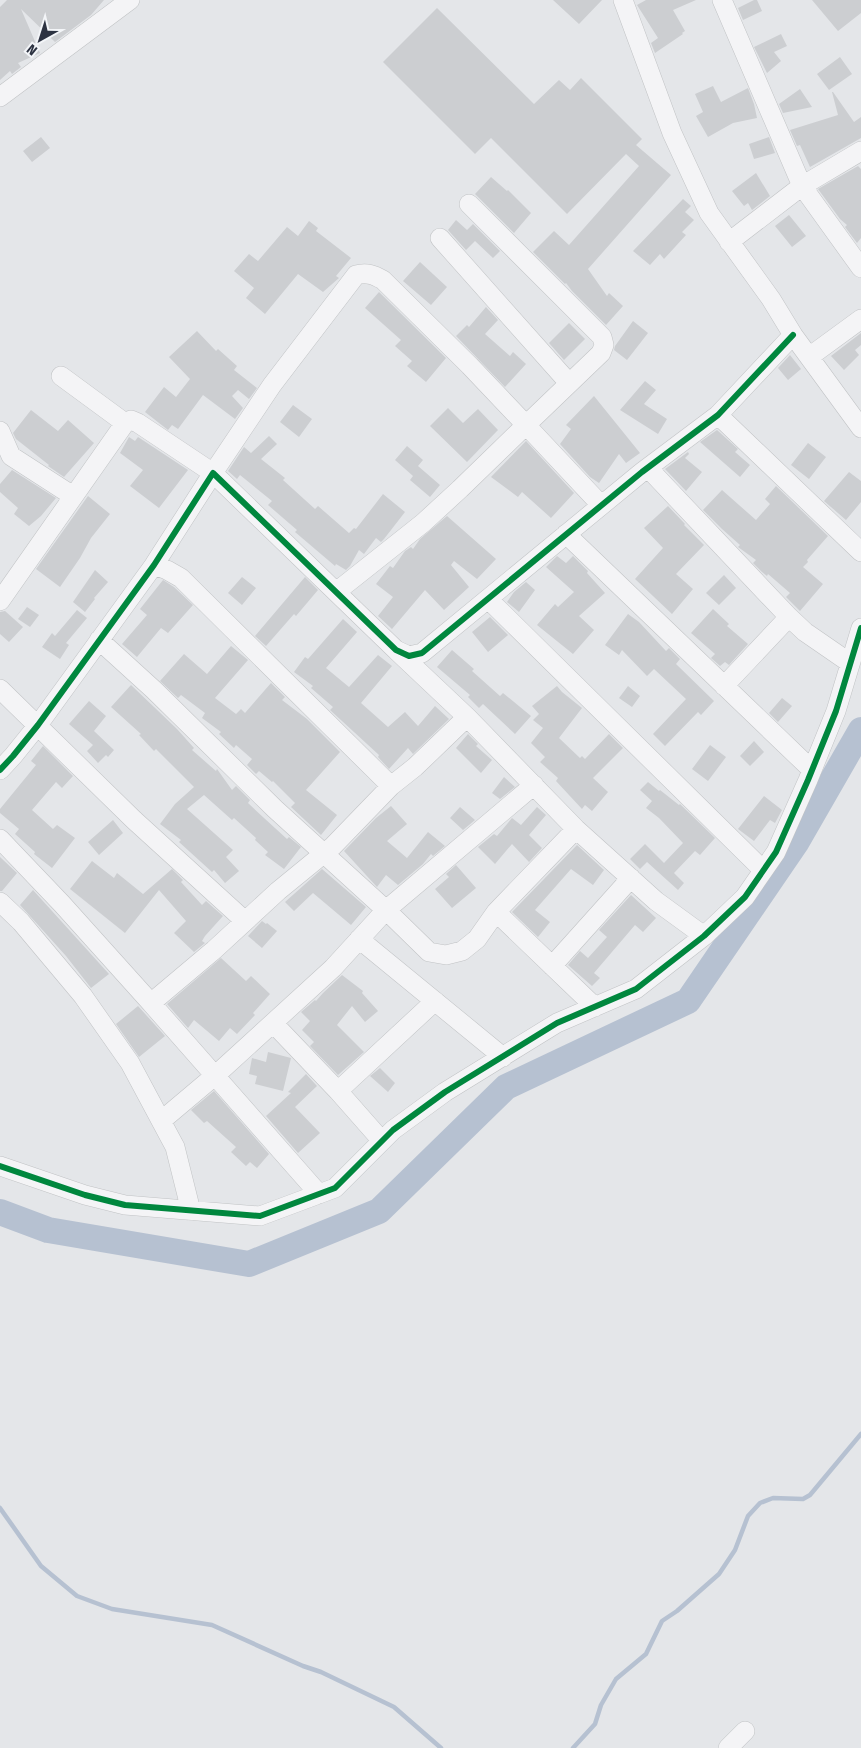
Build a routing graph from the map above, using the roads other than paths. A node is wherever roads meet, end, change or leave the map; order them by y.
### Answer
1 (130, 0) edge
2 (623, 0) edge
3 (722, 0) edge
4 (0, 97) edge
5 (861, 151) edge
6 (802, 186) junction
7 (469, 204) dead end
8 (440, 238) dead end
9 (729, 242) junction
10 (861, 268) edge
11 (861, 320) edge
12 (793, 335) junction
13 (810, 357) junction
14 (60, 376) dead end
15 (569, 384) junction
16 (718, 415) junction
17 (125, 423) junction
18 (526, 425) junction
19 (861, 428) edge
20 (0, 431) edge
21 (648, 468) junction
22 (213, 473) junction
23 (73, 496) junction
24 (602, 505) junction
25 (566, 534) junction
26 (861, 552) edge
27 (154, 565) junction
28 (336, 592) junction
29 (488, 599) junction
30 (0, 601) edge
31 (789, 618) junction
32 (861, 628) edge
33 (100, 640) junction
34 (396, 650) junction
35 (850, 663) junction
36 (724, 686) junction
37 (0, 689) edge
38 (467, 716) junction
39 (38, 725) junction
40 (0, 770) edge
41 (812, 770) junction
42 (534, 785) junction
43 (390, 786) junction
44 (576, 829) junction
45 (0, 839) edge
46 (324, 853) junction
47 (763, 870) junction
48 (631, 878) junction
49 (0, 902) edge
50 (386, 910) junction
51 (496, 912) junction
52 (245, 921) junction
53 (704, 936) junction
54 (359, 939) junction
55 (552, 966) junction
56 (435, 1001) junction
57 (150, 1003) junction
58 (595, 1007) junction
59 (273, 1023) junction
60 (503, 1057) junction
61 (214, 1076) junction
62 (338, 1091) junction
63 (161, 1121) junction
64 (382, 1141) junction
65 (0, 1166) edge
66 (319, 1194) junction
67 (191, 1211) junction
68 (745, 1730) dead end
69 (728, 1748) edge

1 - 4 street
2 - 9 street
3 - 6 street
5 - 6 street
6 - 9 street
6 - 10 street
7 - 15 street
8 - 15 street
9 - 12 street
11 - 13 street
12 - 13 street
12 - 16 street
13 - 19 street
14 - 17 street
15 - 18 street
16 - 21 street
16 - 26 street
17 - 22 street
17 - 23 street
18 - 22 street
18 - 24 street
18 - 28 street
20 - 23 street
21 - 24 street
21 - 31 street
22 - 27 street
22 - 28 street
23 - 30 street
24 - 25 street
25 - 29 street
25 - 36 street
27 - 33 street
27 - 43 street
28 - 34 street
29 - 34 street
29 - 47 street
31 - 35 street
31 - 36 street
32 - 35 street
33 - 39 street
33 - 46 street
34 - 38 street
35 - 41 street
36 - 41 street
37 - 39 street
38 - 42 street
38 - 43 street
39 - 40 street
39 - 52 street
41 - 47 street
42 - 44 street
42 - 50 street
43 - 46 street
44 - 48 street
44 - 51 street
45 - 57 street
46 - 50 street
46 - 52 street
47 - 53 street
48 - 53 street
48 - 55 street
49 - 63 street
50 - 51 street
50 - 54 street
51 - 55 street
52 - 57 street
53 - 58 street
54 - 56 street
54 - 59 street
55 - 58 street
56 - 60 street
56 - 62 street
57 - 61 street
58 - 60 street
59 - 61 street
59 - 62 street
60 - 64 street
61 - 63 street
61 - 66 street
62 - 64 street
63 - 67 street
64 - 66 street
65 - 67 street
66 - 67 street
68 - 69 street

